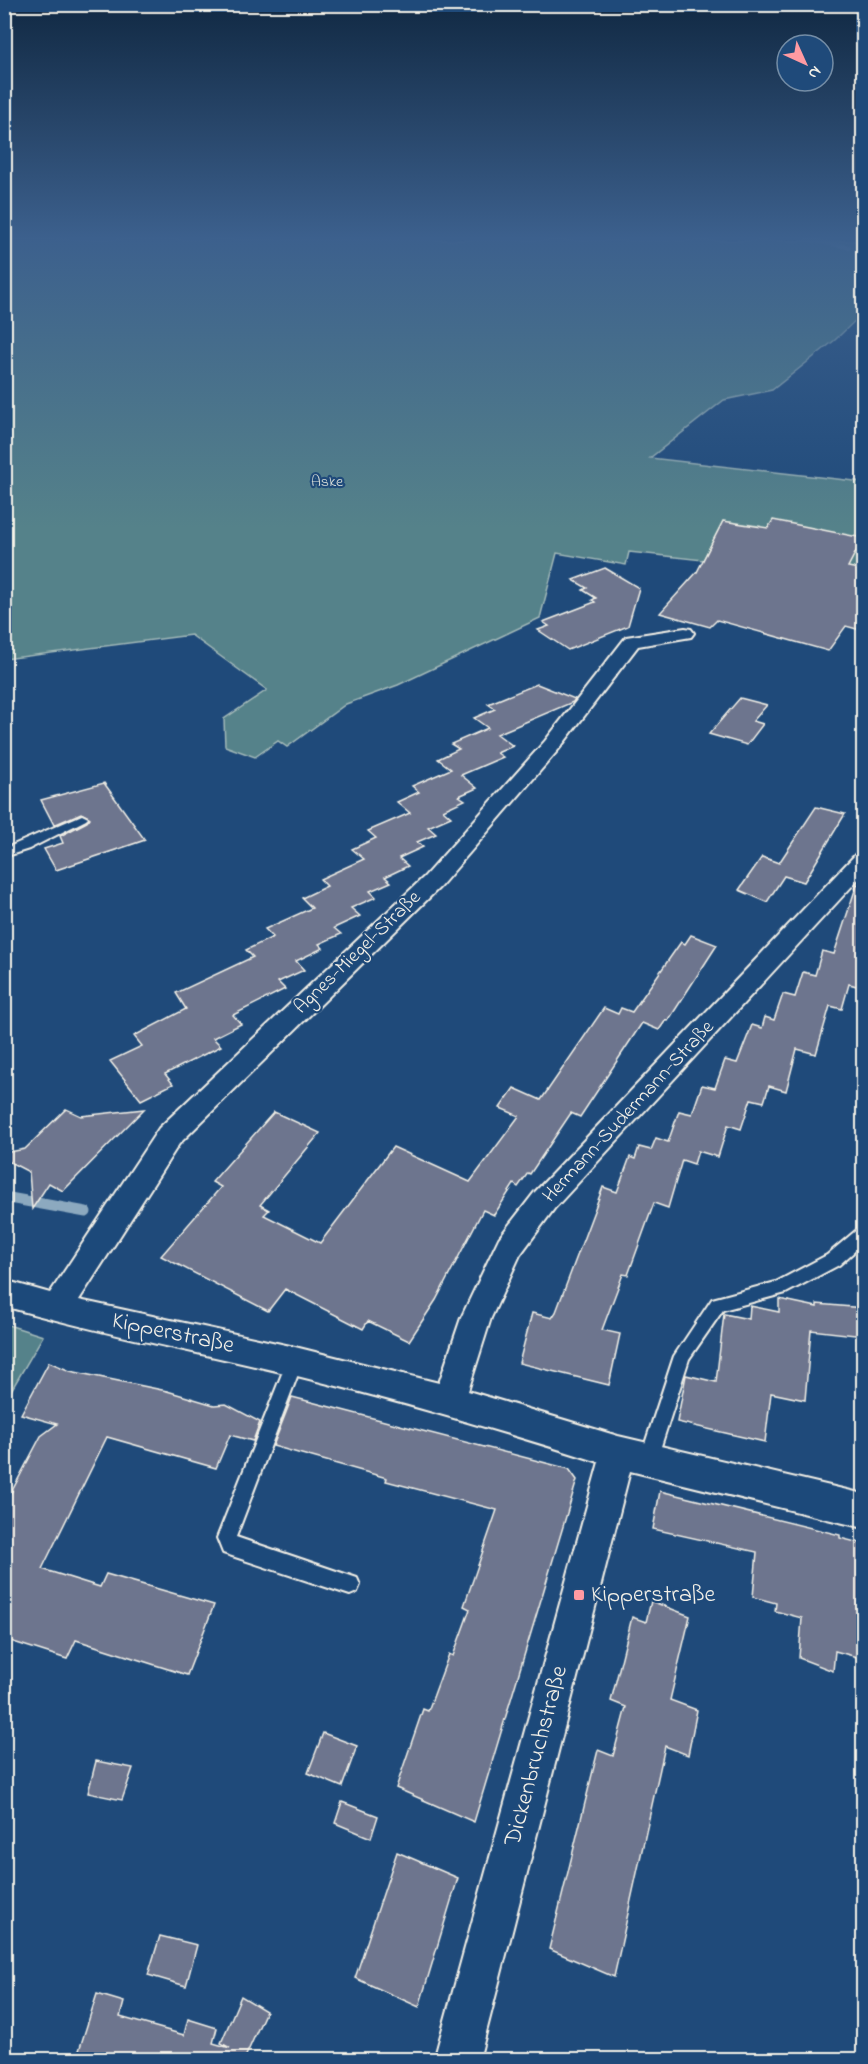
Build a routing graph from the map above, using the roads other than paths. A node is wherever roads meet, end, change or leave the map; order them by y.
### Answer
1 (685, 633) dead end
2 (82, 818) dead end
3 (4, 853) edge
4 (864, 859) edge
5 (864, 1233) edge
6 (4, 1293) edge
7 (57, 1308) junction
8 (295, 1361) junction
9 (449, 1400) junction
10 (633, 1456) junction
11 (864, 1511) edge
12 (350, 1584) dead end
13 (456, 2060) edge

1 - 7 street, Agnes-Miegel-Straße
2 - 3 lane
4 - 9 street, Hermann-Sudermann-Straße
5 - 10 lane
6 - 7 street, Kipperstraße
7 - 8 street, Kipperstraße
8 - 9 street, Kipperstraße
8 - 12 lane
9 - 10 street, Kipperstraße
10 - 11 street, Kipperstraße
10 - 13 street, Dickenbruchstraße

